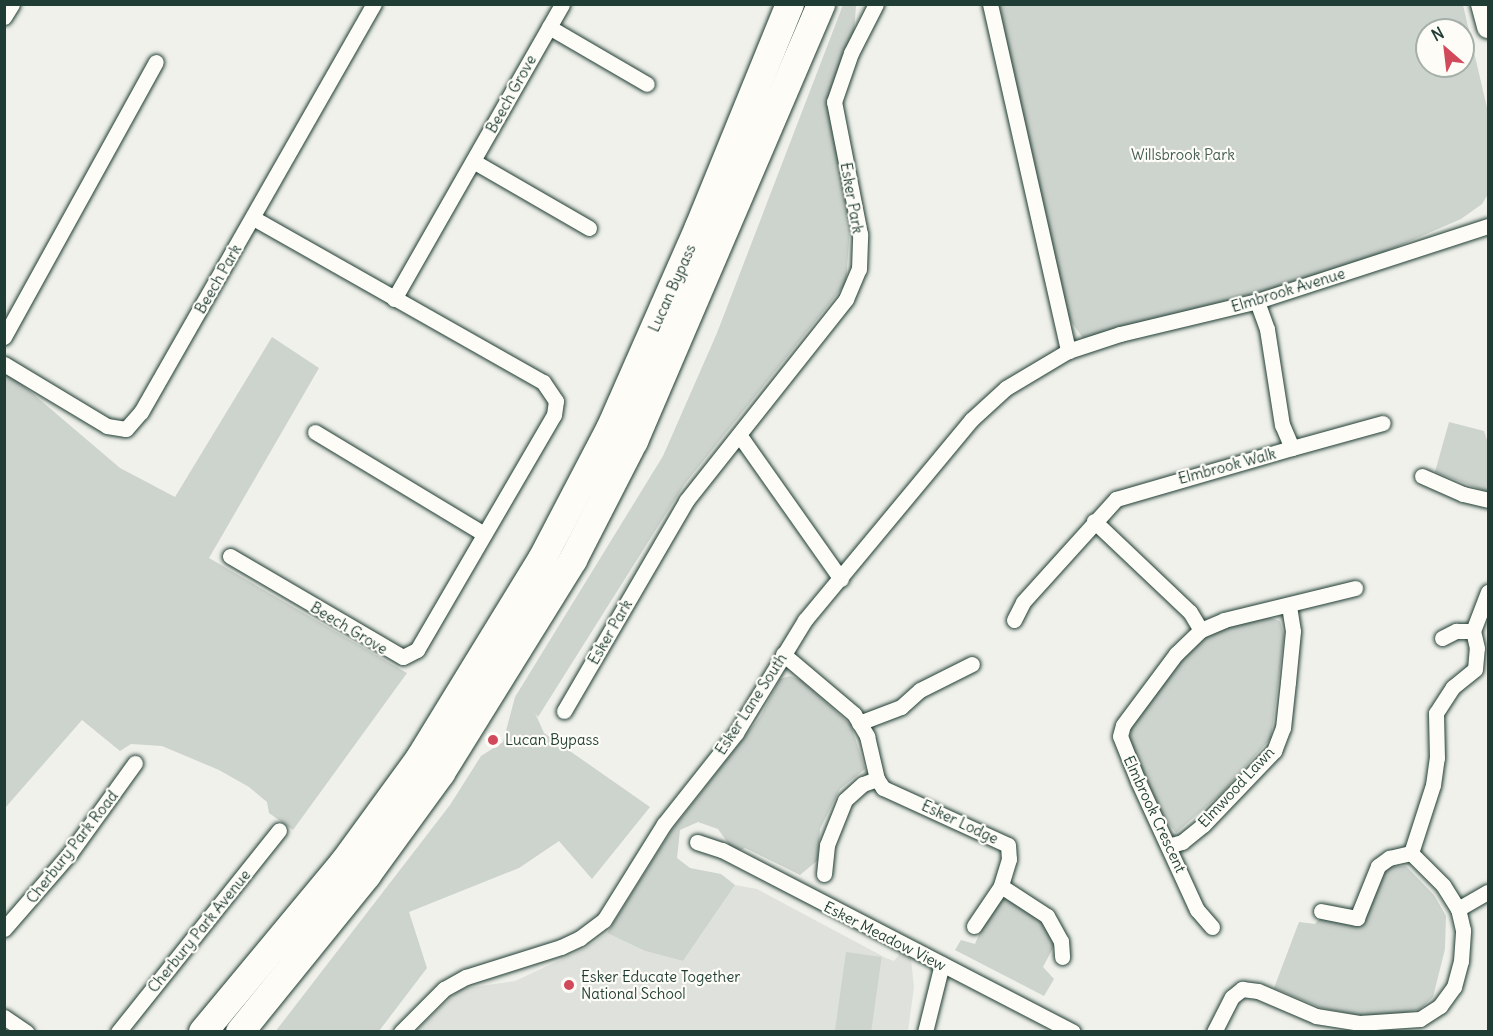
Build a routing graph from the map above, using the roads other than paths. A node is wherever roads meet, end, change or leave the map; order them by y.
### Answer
1 (12, 4) edge
2 (562, 4) edge
3 (790, 4) edge
4 (821, 4) edge
5 (876, 4) edge
6 (990, 4) edge
7 (1482, 4) edge
8 (373, 5) edge
9 (4, 17) edge
10 (549, 27) junction
11 (1488, 27) edge
12 (156, 62) dead end
13 (647, 84) dead end
14 (473, 161) junction
15 (253, 218) junction
16 (1488, 226) edge
17 (589, 228) dead end
18 (394, 299) junction
19 (1257, 301) junction
20 (4, 337) edge
21 (1085, 346) joint
22 (1068, 351) junction
23 (4, 364) edge
24 (1383, 423) dead end
25 (315, 432) dead end
26 (740, 436) junction
27 (1292, 448) junction
28 (1422, 476) dead end
29 (1488, 500) edge
30 (1094, 521) junction
31 (484, 534) junction
32 (230, 556) dead end
33 (841, 579) junction
34 (1355, 588) dead end
35 (1488, 592) edge
36 (1289, 606) junction
37 (1014, 620) dead end
38 (1200, 630) junction
39 (1473, 631) junction
40 (1442, 638) dead end
41 (783, 654) junction
42 (972, 664) dead end
43 (1482, 670) edge
44 (564, 711) dead end
45 (859, 723) junction
46 (135, 763) dead end
47 (877, 779) junction
48 (279, 830) dead end
49 (697, 842) dead end
50 (1168, 846) junction
51 (1411, 854) junction
52 (824, 874) dead end
53 (1001, 886) junction
54 (1488, 892) edge
55 (1458, 909) junction
56 (1321, 911) dead end
57 (974, 926) dead end
58 (1212, 927) dead end
59 (4, 929) edge
60 (1062, 957) dead end
61 (942, 964) junction
62 (4, 1017) edge
63 (1360, 1027) edge
64 (26, 1032) edge
65 (118, 1032) edge
66 (203, 1032) edge
67 (240, 1032) edge
68 (401, 1032) edge
69 (925, 1032) edge
70 (1073, 1032) edge
71 (1214, 1032) edge

1 - 9 street
2 - 10 street, Beech Grove
3 - 66 highway, Lucan Bypass
4 - 67 highway, Lucan Bypass
5 - 26 street, Esker Park
6 - 22 street
7 - 11 street
8 - 15 street, Beech Park
10 - 13 street
10 - 14 street, Beech Grove
12 - 20 street
14 - 17 street
14 - 18 street, Beech Grove
15 - 18 street, Beech Grove
15 - 23 street, Beech Park
16 - 19 street, Elmbrook Avenue
18 - 31 street, Beech Grove
19 - 21 street, Elmbrook Avenue
19 - 27 street, Elmbrook Walk
21 - 22 street, Esker Lane South
22 - 33 street, Esker Lane South
24 - 27 street
25 - 31 street
26 - 33 street
26 - 44 street, Esker Park
27 - 30 street, Elmbrook Walk
28 - 29 street
30 - 37 street, Elmbrook Walk
30 - 38 street
31 - 32 street, Beech Grove
33 - 41 street, Esker Lane South
34 - 36 street, Elmbrook Crescent
35 - 39 street
36 - 38 street, Elmbrook Crescent
36 - 50 street, Elmwood Lawn
38 - 50 street, Elmbrook Crescent
39 - 40 street
39 - 43 street
41 - 45 street
41 - 68 street, Esker Lane South
42 - 45 street
43 - 51 street
45 - 47 street
46 - 59 street, Cherbury Park Road
47 - 52 street
47 - 53 street, Esker Lodge
48 - 65 street, Cherbury Park Avenue
49 - 61 street, Esker Meadow View
50 - 58 street, Elmbrook Crescent
51 - 55 street
51 - 56 street
53 - 57 street, Esker Lodge
53 - 60 street
54 - 55 street
55 - 63 street
61 - 69 street
61 - 70 street, Esker Meadow View
62 - 64 street
63 - 71 street

